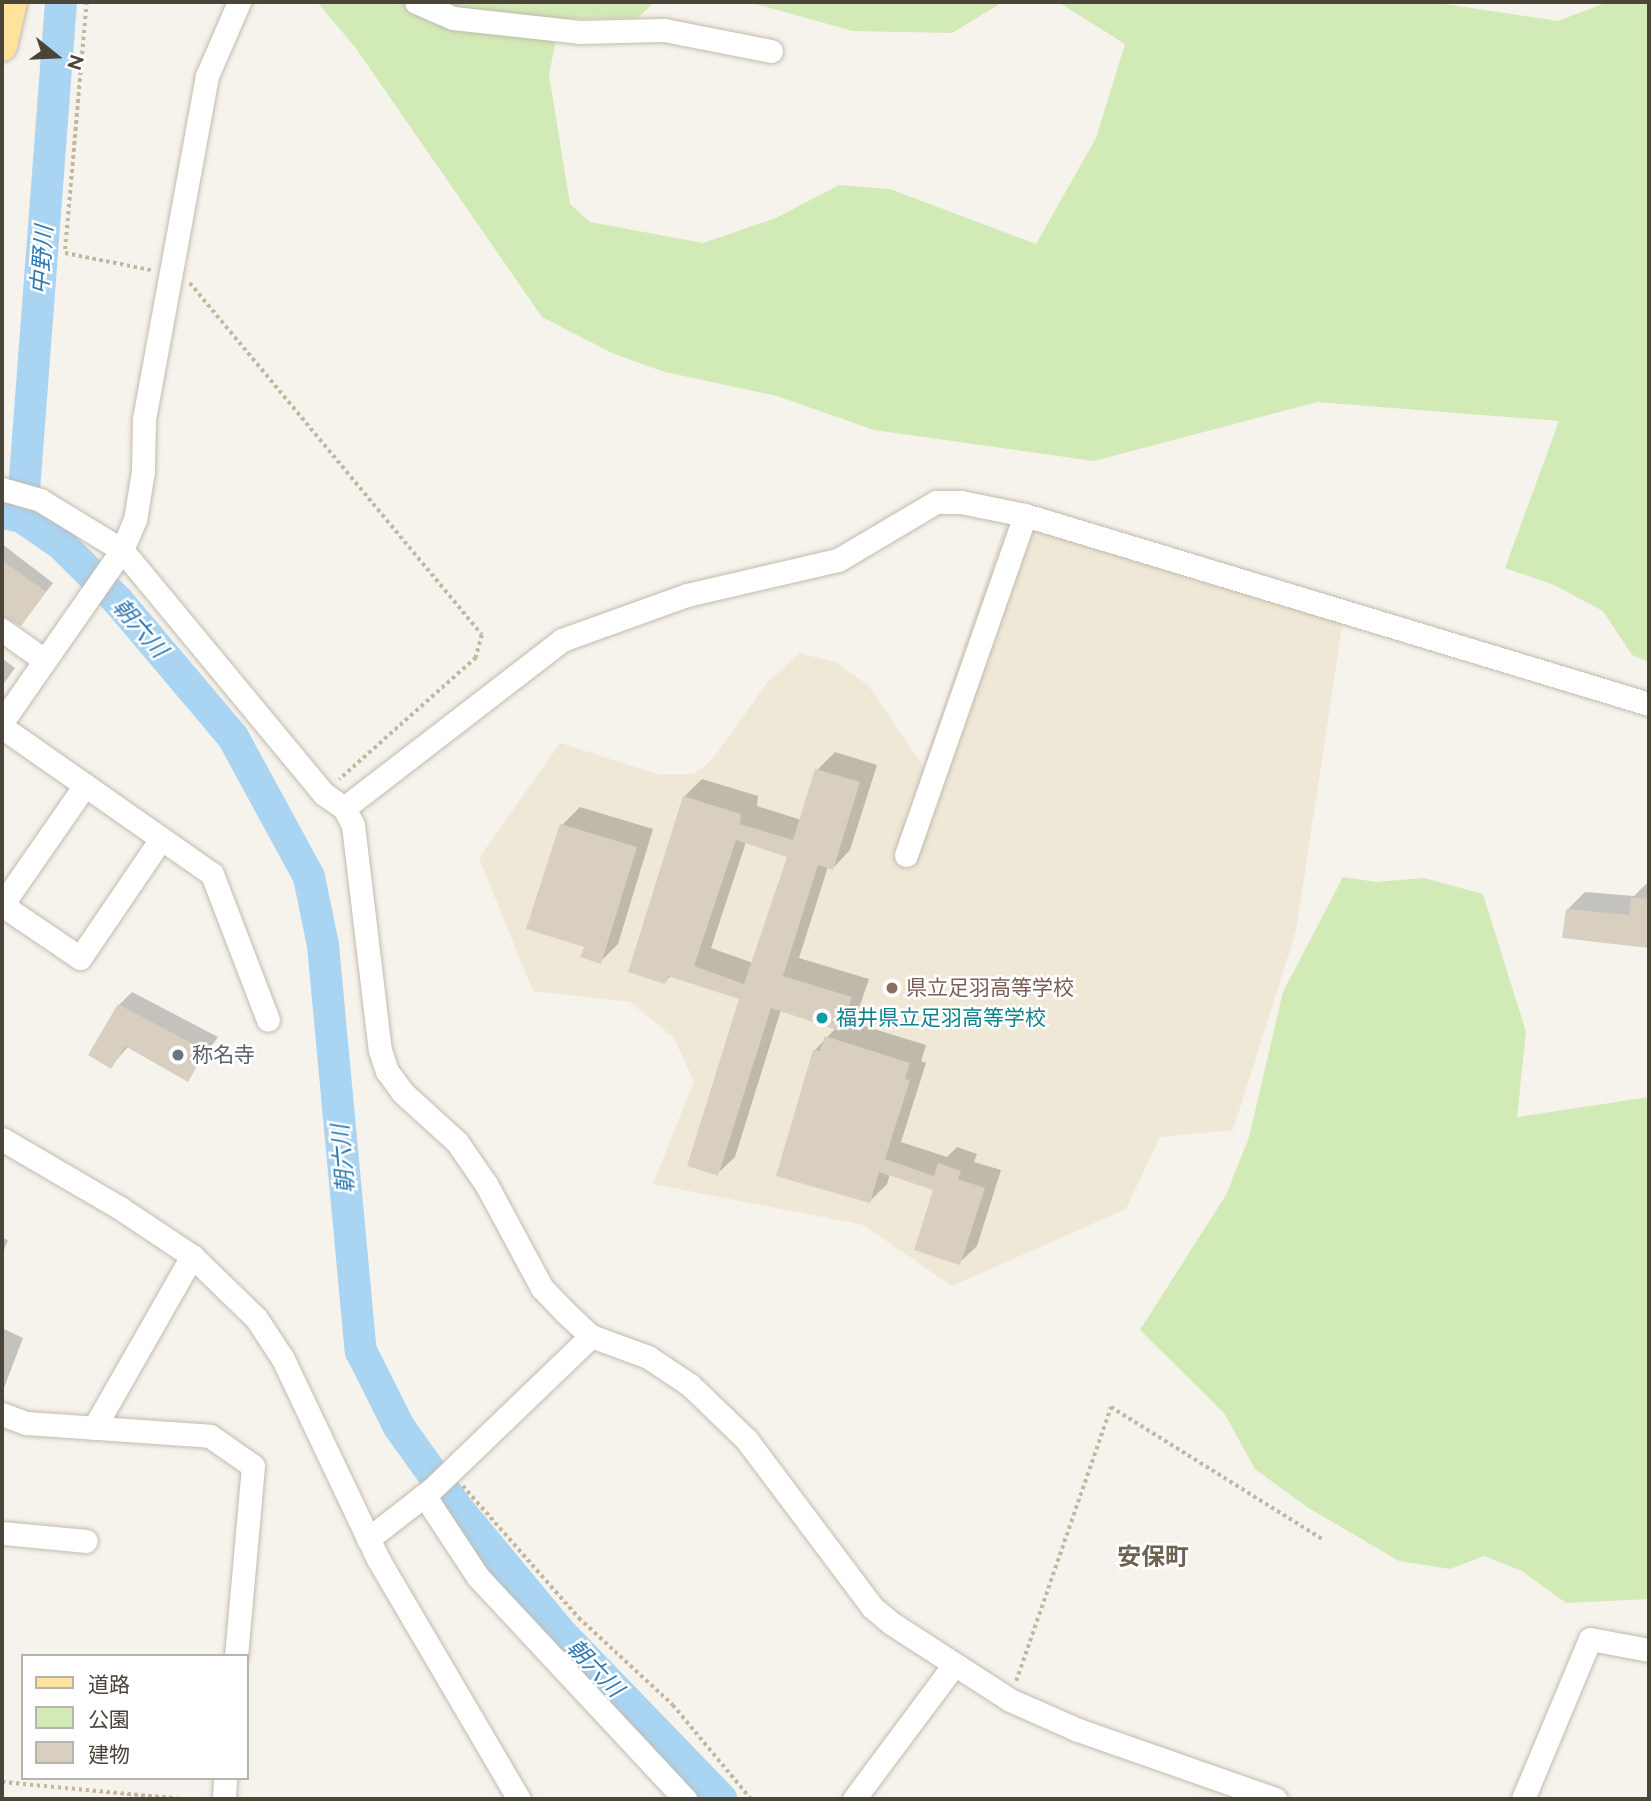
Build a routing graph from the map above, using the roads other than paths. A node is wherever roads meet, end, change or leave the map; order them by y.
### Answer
1 (12, 2) edge
2 (239, 2) edge
3 (416, 2) edge
4 (2, 46) edge
5 (771, 51) dead end
6 (8, 490) edge
7 (1025, 515) junction
8 (117, 555) junction
9 (2, 630) edge
10 (44, 660) junction
11 (1649, 704) edge
12 (2, 724) edge
13 (85, 785) junction
14 (344, 808) junction
15 (161, 839) junction
16 (905, 855) dead end
17 (2, 905) edge
18 (268, 1020) dead end
19 (2, 1139) edge
20 (192, 1256) junction
21 (591, 1336) junction
22 (2, 1413) edge
23 (94, 1428) junction
24 (427, 1492) junction
25 (2, 1534) edge
26 (368, 1539) junction
27 (86, 1541) dead end
28 (1649, 1650) edge
29 (236, 1654) edge
30 (954, 1665) junction
31 (225, 1780) edge
32 (223, 1799) edge
33 (519, 1799) edge
34 (685, 1799) edge
35 (854, 1799) edge
36 (1275, 1799) edge
37 (1523, 1799) edge

1 - 4 main road
2 - 8 street
3 - 5 street
6 - 8 street
7 - 11 street
7 - 14 street
7 - 16 street
8 - 10 street
8 - 14 street
9 - 10 street
10 - 12 street
12 - 13 street
13 - 15 street
13 - 17 street
14 - 21 street
15 - 17 street
15 - 18 street
19 - 20 street
20 - 23 street
20 - 26 street
21 - 24 street
21 - 30 street
22 - 23 street
23 - 29 street
24 - 26 street
24 - 34 street
25 - 27 street
26 - 33 street
28 - 37 street
30 - 35 street
30 - 36 street
31 - 32 street

